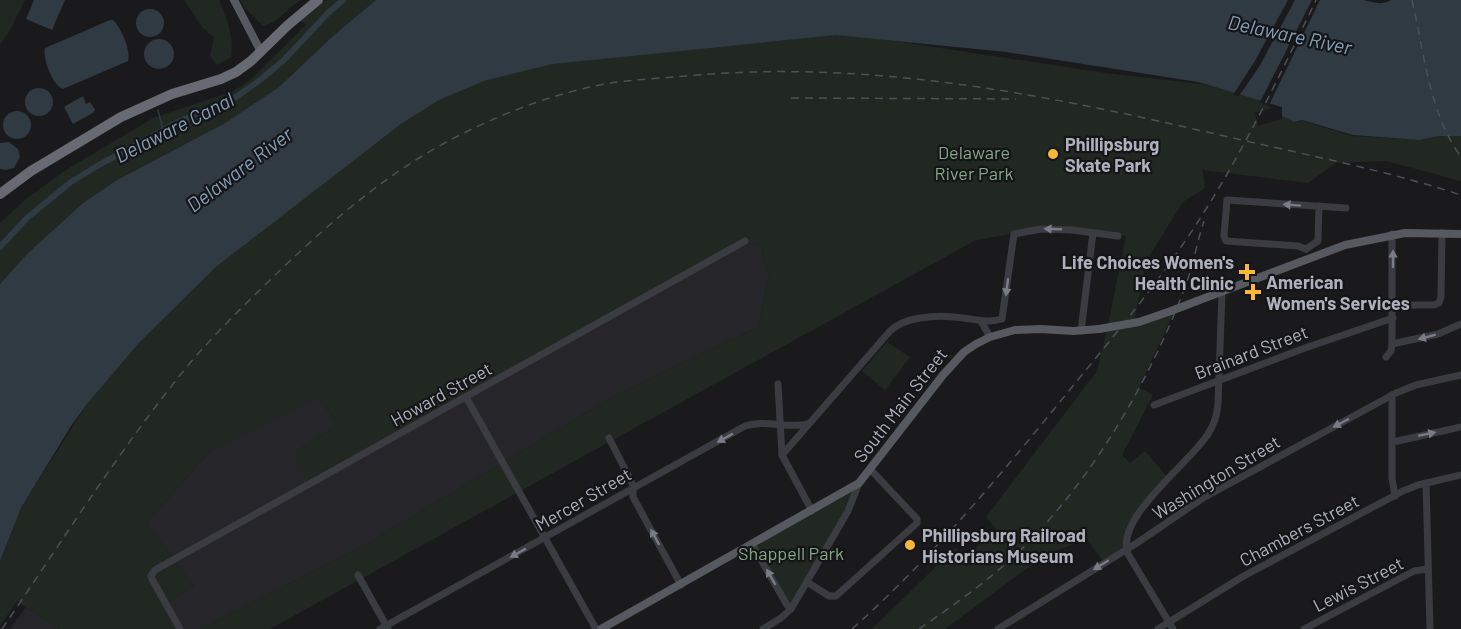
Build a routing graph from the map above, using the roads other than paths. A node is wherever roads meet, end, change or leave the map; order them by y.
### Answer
1 (234, 0) edge
2 (318, 0) edge
3 (261, 52) junction
4 (0, 194) edge
5 (1318, 206) junction
6 (1346, 208) dead end
7 (1094, 233) junction
8 (1442, 233) junction
9 (1392, 234) junction
10 (1461, 234) edge
11 (1118, 236) dead end
12 (745, 241) dead end
13 (1306, 249) junction
14 (1310, 258) junction
15 (1222, 292) junction
16 (1393, 305) junction
17 (1393, 318) junction
18 (981, 321) junction
19 (1461, 324) edge
20 (1081, 331) junction
21 (990, 337) junction
22 (1392, 344) junction
23 (1386, 357) dead end
24 (1461, 375) edge
25 (1219, 380) junction
26 (778, 384) dead end
27 (1392, 395) junction
28 (466, 397) junction
29 (1154, 405) dead end
30 (780, 424) junction
31 (808, 424) junction
32 (1461, 427) edge
33 (609, 438) dead end
34 (1393, 442) junction
35 (782, 455) junction
36 (870, 469) junction
37 (1461, 476) edge
38 (859, 483) junction
39 (1426, 483) junction
40 (633, 488) junction
41 (1395, 496) junction
42 (812, 512) junction
43 (544, 539) junction
44 (752, 544) junction
45 (1126, 549) junction
46 (1427, 569) junction
47 (358, 575) dead end
48 (807, 582) junction
49 (681, 585) junction
50 (791, 609) junction
51 (1171, 626) edge
52 (385, 628) edge
53 (180, 629) edge
54 (596, 629) edge
55 (601, 629) edge
56 (763, 629) edge
57 (998, 629) edge
58 (1158, 629) edge
59 (1304, 629) edge
60 (1430, 629) edge

1 - 3 main road
2 - 3 highway
3 - 4 highway
5 - 6 street
5 - 13 street
5 -> 13 street
7 - 11 street
7 -> 18 street
7 - 20 street
8 - 9 main road, South Main Street
8 - 10 main road, South Main Street
8 - 16 street
9 - 14 main road, South Main Street
16 -> 9 street
12 - 28 street, Howard Street
13 - 14 street
14 - 15 main road, South Main Street
15 - 20 main road, South Main Street, bridge
15 - 25 street
16 - 17 street
17 - 22 street
17 - 25 street, Brainard Street
18 - 21 street
18 - 31 street
19 -> 22 street
20 - 21 main road, South Main Street
21 - 36 main road, South Main Street
22 - 23 street
24 - 27 street, Washington Street
25 - 29 street, Brainard Street
25 - 45 street
26 - 30 street
27 - 34 street
27 -> 45 street, Washington Street
28 - 43 street
28 - 53 street, Howard Street
30 - 31 street, Mercer Street
30 - 35 street
30 -> 40 street, Mercer Street
31 - 35 street
34 -> 32 street
33 - 40 street
34 - 41 street
35 - 42 street
36 - 38 main road, South Main Street
36 - 48 street
37 - 39 street, Chambers Street
38 - 42 main road, South Main Street
38 - 48 street
39 - 41 street, Chambers Street
39 - 46 street
40 - 43 street, Mercer Street
49 -> 40 street
41 - 51 street, Chambers Street
42 - 44 main road, South Main Street
43 -> 52 street, Mercer Street
43 - 54 street
44 - 49 main road, South Main Street
50 -> 44 street
45 - 51 street
45 -> 57 street, Washington Street
46 - 59 street, Lewis Street
46 - 60 street
47 - 52 street
48 - 50 street
49 - 55 main road, South Main Street
50 - 56 street
51 - 58 street, Chambers Street

